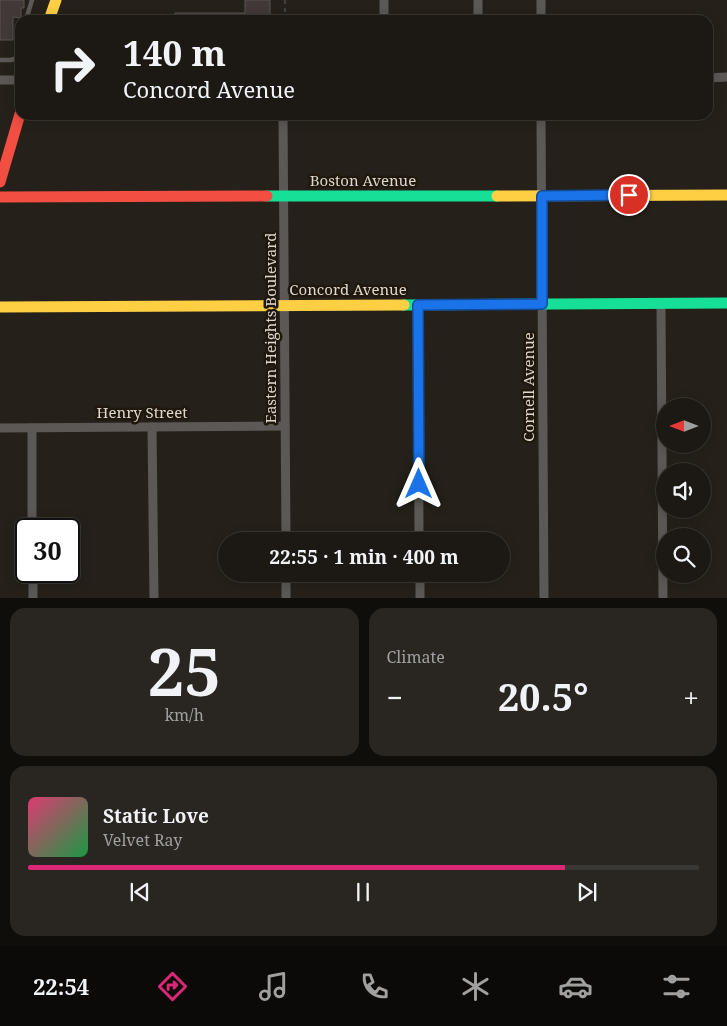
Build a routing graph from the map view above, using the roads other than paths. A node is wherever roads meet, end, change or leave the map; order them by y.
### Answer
1 (32, 0) edge
2 (56, 0) edge
3 (384, 0) edge
4 (478, 0) edge
5 (541, 0) edge
6 (28, 15) edge
7 (51, 15) edge
8 (384, 15) edge
9 (478, 15) edge
10 (541, 15) edge
11 (15, 59) edge
12 (0, 60) edge
13 (727, 77) edge
14 (713, 78) edge
15 (0, 80) edge
16 (15, 80) edge
17 (18, 120) edge
18 (283, 120) edge
19 (542, 120) edge
20 (0, 182) edge
21 (727, 195) edge
22 (284, 196) junction
23 (542, 196) junction
24 (0, 197) edge
25 (727, 303) edge
26 (542, 304) junction
27 (661, 304) junction
28 (418, 305) junction
29 (284, 306) junction
30 (0, 307) edge
31 (285, 426) junction
32 (152, 427) junction
33 (0, 428) edge
34 (32, 428) junction
35 (32, 518) edge
36 (286, 532) edge
37 (420, 532) edge
38 (286, 582) edge
39 (420, 582) edge
40 (33, 583) edge
41 (33, 598) edge
42 (154, 598) edge
43 (286, 598) edge
44 (420, 598) edge
45 (544, 598) edge
46 (663, 598) edge

1 - 6 lane
2 - 7 street
3 - 8 street
4 - 9 street
5 - 10 street
11 - 12 lane
13 - 14 street
15 - 16 street
17 - 20 street
18 - 22 street, Eastern Heights Boulevard
19 - 23 street, Cornell Avenue
21 - 23 street, Boston Avenue
22 - 23 street, Boston Avenue
22 - 24 street, Boston Avenue
22 - 29 street, Eastern Heights Boulevard
23 - 26 street, Cornell Avenue
25 - 27 street, Concord Avenue
26 - 27 street, Concord Avenue
26 - 28 street, Concord Avenue
26 - 45 street, Cornell Avenue
27 - 46 street
28 - 29 street, Concord Avenue
28 - 37 street
29 - 30 street, Concord Avenue
29 - 31 street, Eastern Heights Boulevard
31 - 32 street, Henry Street
31 - 36 street, Eastern Heights Boulevard
32 - 34 street, Henry Street
32 - 42 street
33 - 34 street, Henry Street
34 - 35 street
38 - 43 street
39 - 44 street
40 - 41 street

